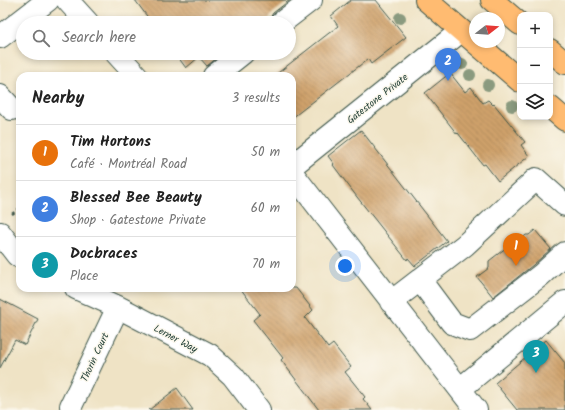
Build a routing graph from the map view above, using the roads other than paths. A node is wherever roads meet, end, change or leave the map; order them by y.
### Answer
1 (48, 0) edge
2 (67, 0) edge
3 (311, 0) edge
4 (426, 0) edge
5 (492, 0) edge
6 (27, 16) edge
7 (82, 16) edge
8 (290, 16) edge
9 (517, 21) edge
10 (16, 25) edge
11 (462, 31) junction
12 (0, 37) edge
13 (553, 53) edge
14 (122, 60) edge
15 (234, 60) edge
16 (565, 64) edge
17 (133, 72) edge
18 (219, 72) edge
19 (517, 78) edge
20 (553, 110) edge
21 (565, 120) edge
22 (296, 163) edge
23 (296, 178) edge
24 (565, 205) edge
25 (0, 234) edge
26 (565, 252) edge
27 (16, 254) edge
28 (420, 280) junction
29 (85, 292) edge
30 (391, 302) junction
31 (565, 302) edge
32 (118, 307) junction
33 (460, 389) junction
34 (71, 406) dead end
35 (259, 410) edge
36 (476, 410) edge

1 - 6 street
2 - 7 street
3 - 8 street
4 - 11 main road
5 - 9 main road
10 - 12 street
11 - 19 main road
11 - 22 street, Gatestone Private
13 - 16 main road
14 - 17 street
15 - 18 street
20 - 21 main road
23 - 30 street
24 - 28 street
25 - 27 street
26 - 28 street
28 - 30 street
29 - 32 street, Lerner Way
30 - 33 street
31 - 33 street
32 - 34 street, Thorin Court
32 - 35 street, Lerner Way
33 - 36 street

